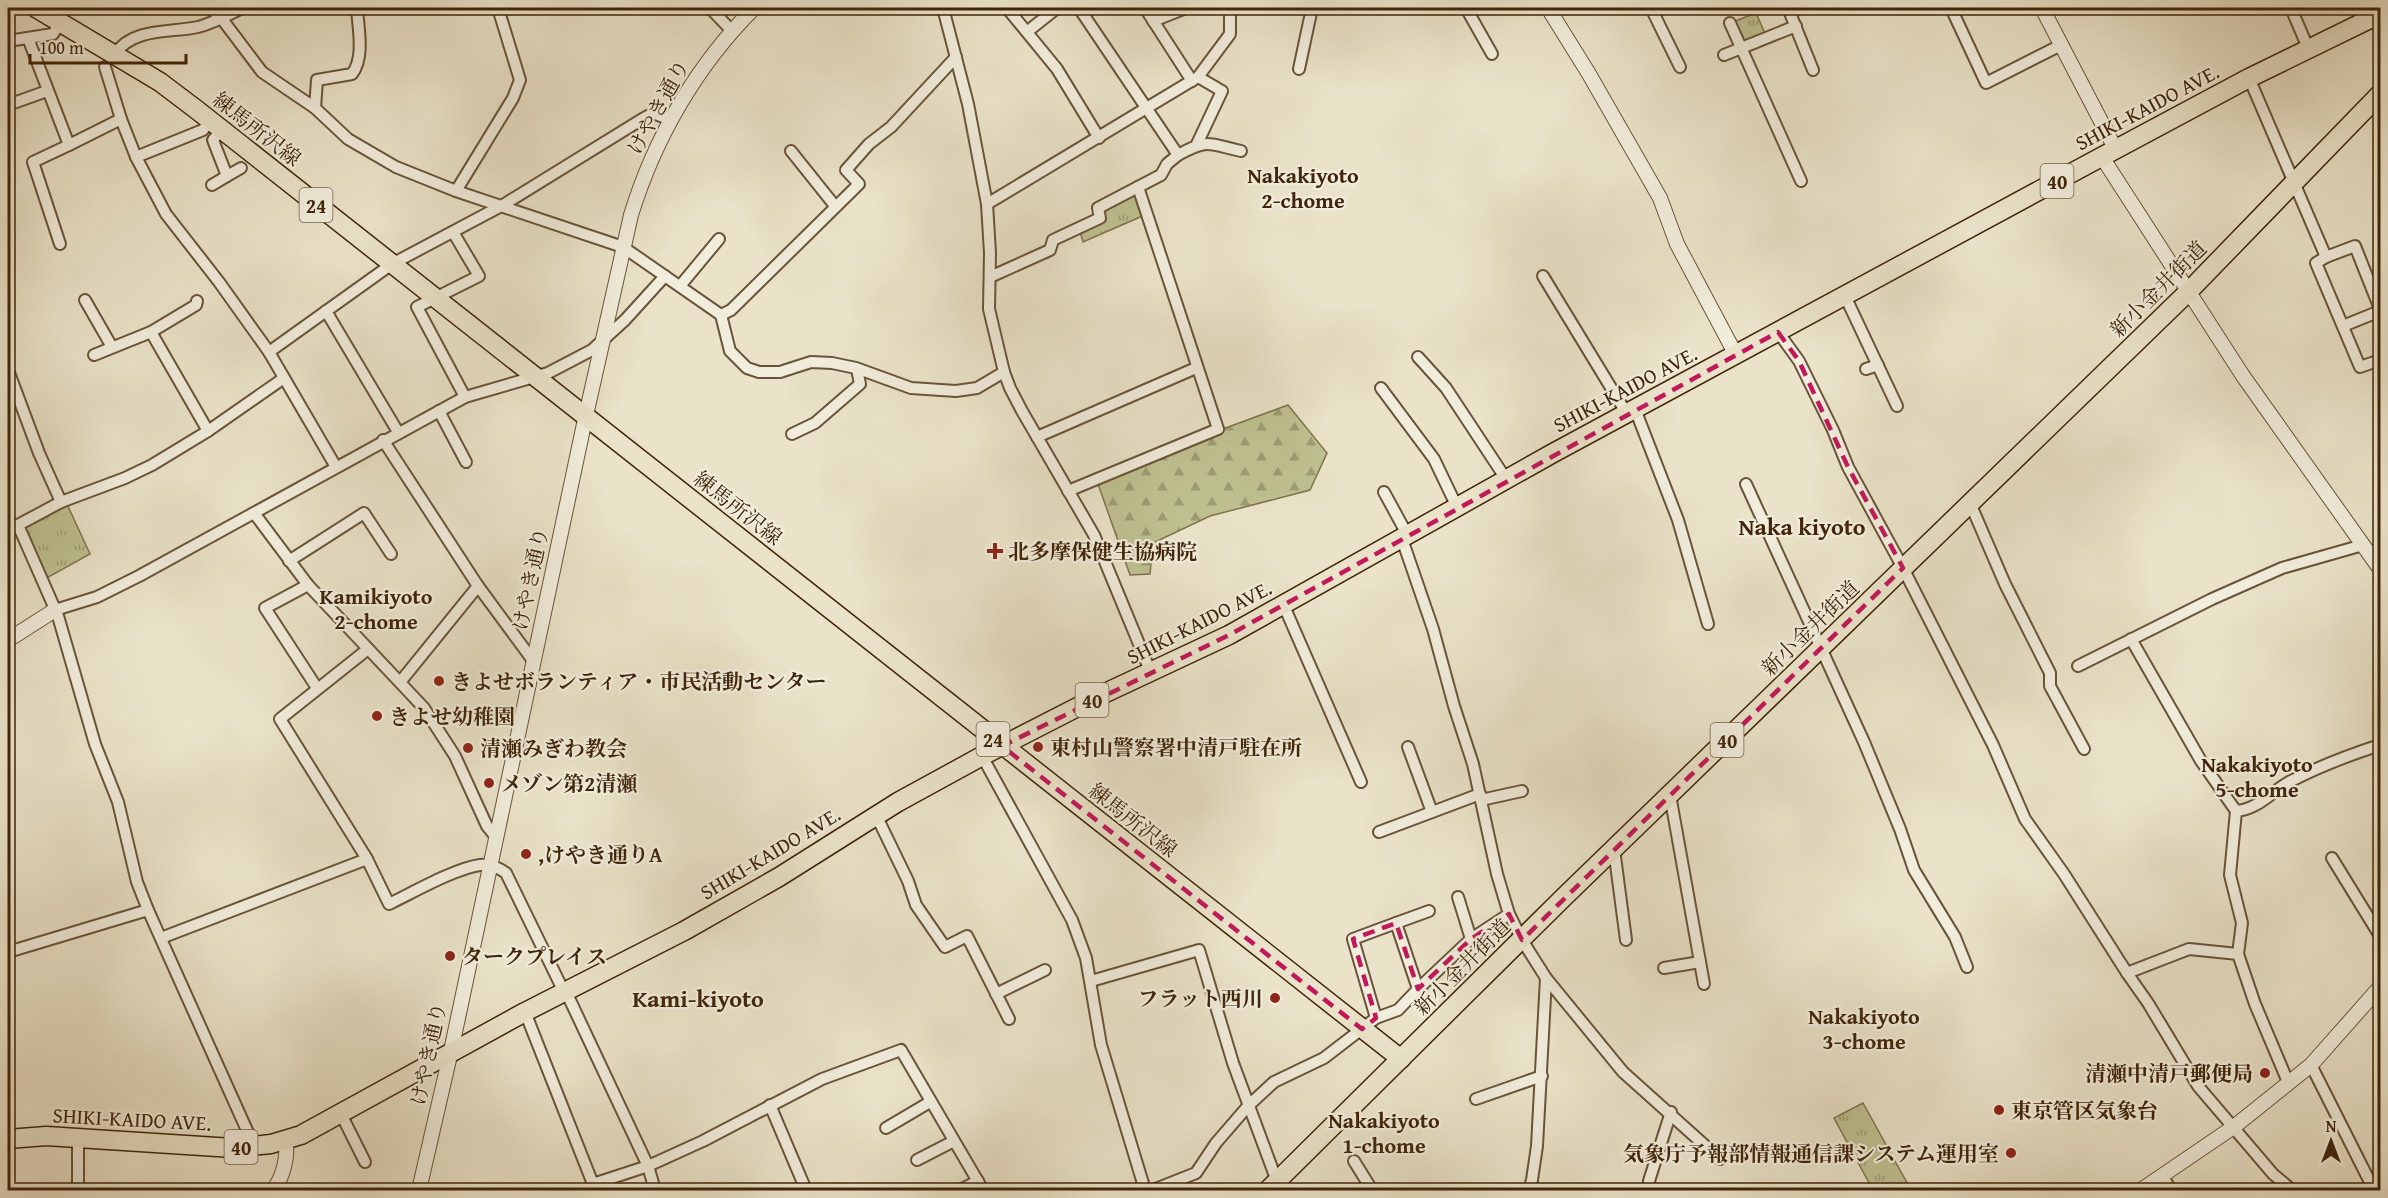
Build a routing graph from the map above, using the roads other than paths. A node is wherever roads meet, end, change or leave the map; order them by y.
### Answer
1 (210, 8) edge
2 (242, 8) edge
3 (357, 8) edge
4 (498, 8) edge
5 (710, 8) edge
6 (754, 8) edge
7 (943, 8) edge
8 (1007, 8) edge
9 (1057, 8) edge
10 (1079, 8) edge
11 (1144, 8) edge
12 (1186, 8) edge
13 (1230, 8) edge
14 (1312, 8) edge
15 (1466, 8) edge
16 (1548, 8) edge
17 (1651, 8) edge
18 (1788, 8) edge
19 (1951, 8) edge
20 (2042, 8) edge
21 (2291, 8) edge
22 (48, 13) edge
23 (2380, 14) edge
24 (222, 19) junction
25 (1153, 21) junction
26 (1730, 23) dead end
27 (1796, 26) junction
28 (732, 31) junction
29 (1029, 32) junction
30 (28, 38) junction
31 (8, 40) edge
32 (2061, 45) junction
33 (1741, 48) junction
34 (2308, 48) junction
35 (1492, 54) dead end
36 (1724, 55) dead end
37 (956, 57) junction
38 (110, 61) junction
39 (1680, 67) dead end
40 (1299, 69) dead end
41 (1813, 70) dead end
42 (2248, 78) junction
43 (1195, 79) junction
44 (47, 91) junction
45 (2380, 94) edge
46 (8, 105) edge
47 (315, 108) junction
48 (1146, 110) junction
49 (121, 119) junction
50 (671, 120) junction
51 (216, 125) junction
52 (1099, 138) junction
53 (1197, 144) junction
54 (69, 145) junction
55 (791, 151) dead end
56 (1241, 151) dead end
57 (2109, 153) junction
58 (1178, 155) junction
59 (136, 157) junction
60 (241, 168) dead end
61 (227, 176) junction
62 (1801, 181) dead end
63 (2293, 184) junction
64 (212, 185) dead end
65 (1138, 187) junction
66 (456, 191) junction
67 (987, 204) junction
68 (503, 205) junction
69 (835, 206) junction
70 (453, 232) junction
71 (719, 238) dead end
72 (60, 244) dead end
73 (623, 247) junction
74 (2326, 258) junction
75 (392, 264) junction
76 (665, 276) junction
77 (1544, 276) dead end
78 (990, 277) junction
79 (680, 286) junction
80 (2188, 292) junction
81 (1845, 296) junction
82 (434, 297) junction
83 (85, 300) dead end
84 (197, 301) dead end
85 (2380, 310) edge
86 (326, 311) junction
87 (721, 315) junction
88 (2343, 326) junction
89 (152, 332) junction
90 (1779, 332) junction
91 (603, 341) junction
92 (112, 347) junction
93 (269, 352) junction
94 (94, 354) dead end
95 (1736, 354) junction
96 (1418, 357) dead end
97 (2380, 360) edge
98 (1878, 365) junction
99 (1196, 368) junction
100 (857, 369) junction
101 (1866, 369) dead end
102 (8, 370) edge
103 (1004, 372) junction
104 (534, 377) junction
105 (284, 378) junction
106 (1381, 388) dead end
107 (465, 397) junction
108 (1898, 406) dead end
109 (439, 411) junction
110 (1631, 411) junction
111 (586, 417) junction
112 (1474, 430) junction
113 (208, 431) junction
114 (398, 432) junction
115 (792, 434) dead end
116 (1465, 436) dead end
117 (1037, 437) junction
118 (383, 440) junction
119 (466, 462) dead end
120 (336, 467) junction
121 (1506, 479) junction
122 (1746, 484) dead end
123 (1068, 491) junction
124 (1384, 492) dead end
125 (61, 502) junction
126 (1970, 503) junction
127 (1457, 507) junction
128 (254, 513) junction
129 (13, 527) edge
130 (1405, 538) junction
131 (2363, 545) junction
132 (391, 554) dead end
133 (289, 561) junction
134 (1903, 568) junction
135 (2380, 568) edge
136 (308, 585) junction
137 (478, 586) junction
138 (1284, 606) junction
139 (55, 610) junction
140 (1708, 624) dead end
141 (2131, 639) junction
142 (8, 640) edge
143 (369, 649) junction
144 (1821, 649) junction
145 (534, 662) junction
146 (2078, 666) dead end
147 (1151, 673) junction
148 (401, 681) junction
149 (317, 688) junction
150 (2380, 745) edge
151 (1002, 746) junction
152 (1408, 747) dead end
153 (2084, 749) dead end
154 (982, 756) junction
155 (1361, 782) dead end
156 (1522, 790) dead end
157 (1670, 795) junction
158 (1480, 797) junction
159 (2236, 811) junction
160 (1432, 812) junction
161 (876, 815) junction
162 (1379, 832) dead end
163 (496, 837) junction
164 (1614, 849) junction
165 (2332, 858) dead end
166 (367, 859) junction
167 (490, 866) junction
168 (1458, 897) dead end
169 (148, 910) junction
170 (1429, 911) dead end
171 (1509, 914) junction
172 (1396, 923) junction
173 (2380, 936) edge
174 (161, 938) junction
175 (1471, 939) junction
176 (1522, 940) junction
177 (1626, 940) dead end
178 (8, 952) edge
179 (2238, 954) junction
180 (1700, 962) junction
181 (1967, 967) dead end
182 (1664, 968) dead end
183 (1045, 970) dead end
184 (2127, 973) junction
185 (1546, 978) junction
186 (1090, 981) junction
187 (1704, 984) dead end
188 (2380, 987) edge
189 (1418, 989) junction
190 (564, 992) junction
191 (996, 994) junction
192 (525, 1012) junction
193 (1009, 1020) dead end
194 (1369, 1024) junction
195 (451, 1052) junction
196 (1401, 1059) junction
197 (2311, 1065) junction
198 (1542, 1076) junction
199 (2289, 1082) junction
200 (1476, 1099) dead end
201 (930, 1102) junction
202 (770, 1105) junction
203 (1248, 1106) junction
204 (1671, 1113) junction
205 (341, 1114) junction
206 (2235, 1126) junction
207 (886, 1128) dead end
208 (8, 1139) edge
209 (78, 1139) junction
210 (285, 1140) junction
211 (954, 1141) junction
212 (254, 1146) junction
213 (1720, 1159) dead end
214 (917, 1160) dead end
215 (365, 1161) dead end
216 (1354, 1161) dead end
217 (648, 1166) junction
218 (2162, 1175) junction
219 (980, 1186) edge
220 (1275, 1188) edge
221 (78, 1191) edge
222 (273, 1191) edge
223 (419, 1191) edge
224 (655, 1191) edge
225 (806, 1191) edge
226 (960, 1191) edge
227 (1145, 1191) edge
228 (1153, 1191) edge
229 (1372, 1191) edge
230 (1529, 1191) edge
231 (1650, 1191) edge
232 (2141, 1191) edge
233 (2171, 1191) edge
234 (2292, 1191) edge
235 (2374, 1191) edge

1 - 24 street
2 - 24 street
3 - 47 street
4 - 66 street
5 - 28 street
6 - 28 street, けやき通り
7 - 37 street
8 - 29 street
9 - 29 street
10 - 48 street
11 - 25 street
12 - 25 street
13 - 43 street
14 - 40 street
15 - 35 street
16 - 95 street
17 - 39 street
18 - 27 street
19 - 32 street
20 - 32 street
21 - 34 street
22 - 30 street
22 - 38 main road, 練馬所沢線 / 24
23 - 34 main road, SHIKI-KAIDO AVE. / 40
24 - 38 street
24 - 47 street
25 - 43 street
26 - 33 street
27 - 33 street
27 - 41 street
28 - 50 street, けやき通り
29 - 52 street
30 - 31 street
30 - 44 street
32 - 57 street
33 - 36 street
33 - 62 street
34 - 42 main road, SHIKI-KAIDO AVE. / 40
37 - 67 street
37 - 69 street
38 - 49 street
38 - 51 main road, 練馬所沢線 / 24
42 - 57 main road, SHIKI-KAIDO AVE. / 40
42 - 63 street
43 - 48 street
43 - 53 street
44 - 46 street
44 - 54 street
45 - 63 main road, 新小金井街道 / 40
47 - 66 street
48 - 52 street
48 - 58 street
49 - 54 street
49 - 59 street
50 - 68 street
50 - 73 street, けやき通り
51 - 59 street
51 - 61 street
51 - 75 main road, 練馬所沢線 / 24
52 - 67 street
53 - 56 street
53 - 58 street
54 - 72 street
55 - 69 street
57 - 80 street
57 - 81 main road, SHIKI-KAIDO AVE. / 40
58 - 65 street
59 - 93 street
60 - 61 street
61 - 64 street
63 - 74 street
63 - 80 main road, 新小金井街道 / 40
65 - 78 street
65 - 99 street
66 - 68 street
67 - 78 street
68 - 70 street
68 - 73 street
69 - 87 street
70 - 75 street
70 - 82 street
71 - 79 street
73 - 76 street
73 - 91 street, けやき通り
74 - 85 street
74 - 88 street
75 - 82 main road, 練馬所沢線 / 24
75 - 86 street
76 - 79 street
76 - 91 street
77 - 110 street
78 - 103 street
79 - 87 street
80 - 126 main road, 新小金井街道 / 40
80 - 131 street
81 - 90 main road, SHIKI-KAIDO AVE. / 40
81 - 98 street
82 - 104 main road, 練馬所沢線 / 24
82 - 107 street
83 - 92 street
84 - 89 street
85 - 88 street
86 - 93 street
86 - 114 street
87 - 100 street
88 - 97 street
89 - 92 street
89 - 113 street
90 - 95 main road, SHIKI-KAIDO AVE. / 40
90 - 134 street
91 - 104 street
91 - 111 street, けやき通り
92 - 94 street
93 - 105 street
95 - 110 main road, SHIKI-KAIDO AVE. / 40
96 - 112 street
98 - 101 street
98 - 108 street
99 - 117 street
99 - 123 street
100 - 103 street
100 - 115 street
102 - 125 street
103 - 117 street
104 - 107 street
104 - 111 main road, 練馬所沢線 / 24
105 - 113 street
105 - 120 street
106 - 127 street
107 - 109 street
109 - 114 street
109 - 119 street
110 - 121 main road, SHIKI-KAIDO AVE. / 40
110 - 140 street
111 - 145 street, けやき通り
111 - 151 main road, 練馬所沢線 / 24
112 - 116 street
112 - 121 street
113 - 125 street
114 - 118 street
117 - 123 street
118 - 120 street
118 - 137 street
120 - 128 street
121 - 127 main road, SHIKI-KAIDO AVE. / 40
122 - 144 street
123 - 147 street
124 - 130 street
125 - 129 street
126 - 134 main road, 新小金井街道 / 40
126 - 153 street
127 - 130 main road, SHIKI-KAIDO AVE. / 40
128 - 133 street
128 - 139 street
129 - 139 street
130 - 138 main road, SHIKI-KAIDO AVE. / 40
130 - 158 street
131 - 135 street
131 - 141 street
132 - 133 street
133 - 136 street
134 - 144 main road, 新小金井街道 / 40
134 - 184 street
136 - 143 street
136 - 149 street
137 - 145 street
137 - 148 street
138 - 147 main road, SHIKI-KAIDO AVE. / 40
138 - 155 street
139 - 142 street
139 - 169 street
141 - 146 street
141 - 159 street
143 - 148 street
143 - 149 street
144 - 157 main road, 新小金井街道 / 40
144 - 181 street
145 - 163 street, けやき通り
147 - 151 main road, SHIKI-KAIDO AVE. / 40
148 - 163 street
149 - 166 street
150 - 159 street
151 - 154 main road, SHIKI-KAIDO AVE. / 40
151 - 194 main road, 練馬所沢線 / 24
152 - 160 street
154 - 161 main road, SHIKI-KAIDO AVE. / 40
154 - 186 street
156 - 158 street
157 - 164 main road, 新小金井街道 / 40
157 - 180 street
158 - 160 street
158 - 171 street
159 - 179 street
160 - 162 street
161 - 190 main road, SHIKI-KAIDO AVE. / 40
161 - 191 street
163 - 167 street, けやき通り
164 - 176 main road, 新小金井街道 / 40
164 - 177 street
165 - 173 street
166 - 167 street
166 - 174 street
167 - 190 street
167 - 195 street, けやき通り
168 - 175 street
169 - 174 street
169 - 178 street
170 - 172 street
171 - 175 street
171 - 176 street
172 - 189 street
172 - 194 street
174 - 212 street
175 - 189 street
176 - 185 street
176 - 196 main road, 新小金井街道 / 40
179 - 184 street
179 - 199 street
180 - 182 street
180 - 187 street
183 - 191 street
184 - 206 street
185 - 198 street
185 - 204 street
186 - 203 street
186 - 227 street
188 - 197 street
189 - 194 street
190 - 192 main road, SHIKI-KAIDO AVE. / 40
190 - 217 street
191 - 193 street
192 - 195 main road, SHIKI-KAIDO AVE. / 40
192 - 217 street
194 - 196 main road, 練馬所沢線 / 24
194 - 203 street
195 - 205 main road, SHIKI-KAIDO AVE. / 40
195 - 223 street, けやき通り
196 - 220 main road, 新小金井街道 / 40
197 - 199 street
197 - 235 street
198 - 200 street
198 - 230 street
199 - 206 street
201 - 202 street
201 - 207 street
201 - 211 street
202 - 217 street
202 - 225 street
203 - 220 street
203 - 228 street
204 - 213 street
204 - 231 street
205 - 210 main road, SHIKI-KAIDO AVE. / 40
205 - 215 street
206 - 218 street
206 - 234 street
208 - 209 main road, SHIKI-KAIDO AVE. / 40
209 - 212 main road, SHIKI-KAIDO AVE. / 40
209 - 221 street
210 - 212 main road, SHIKI-KAIDO AVE. / 40
210 - 222 street
211 - 214 street
211 - 219 street
216 - 229 street
217 - 224 street
218 - 232 street
218 - 233 street
219 - 226 street

